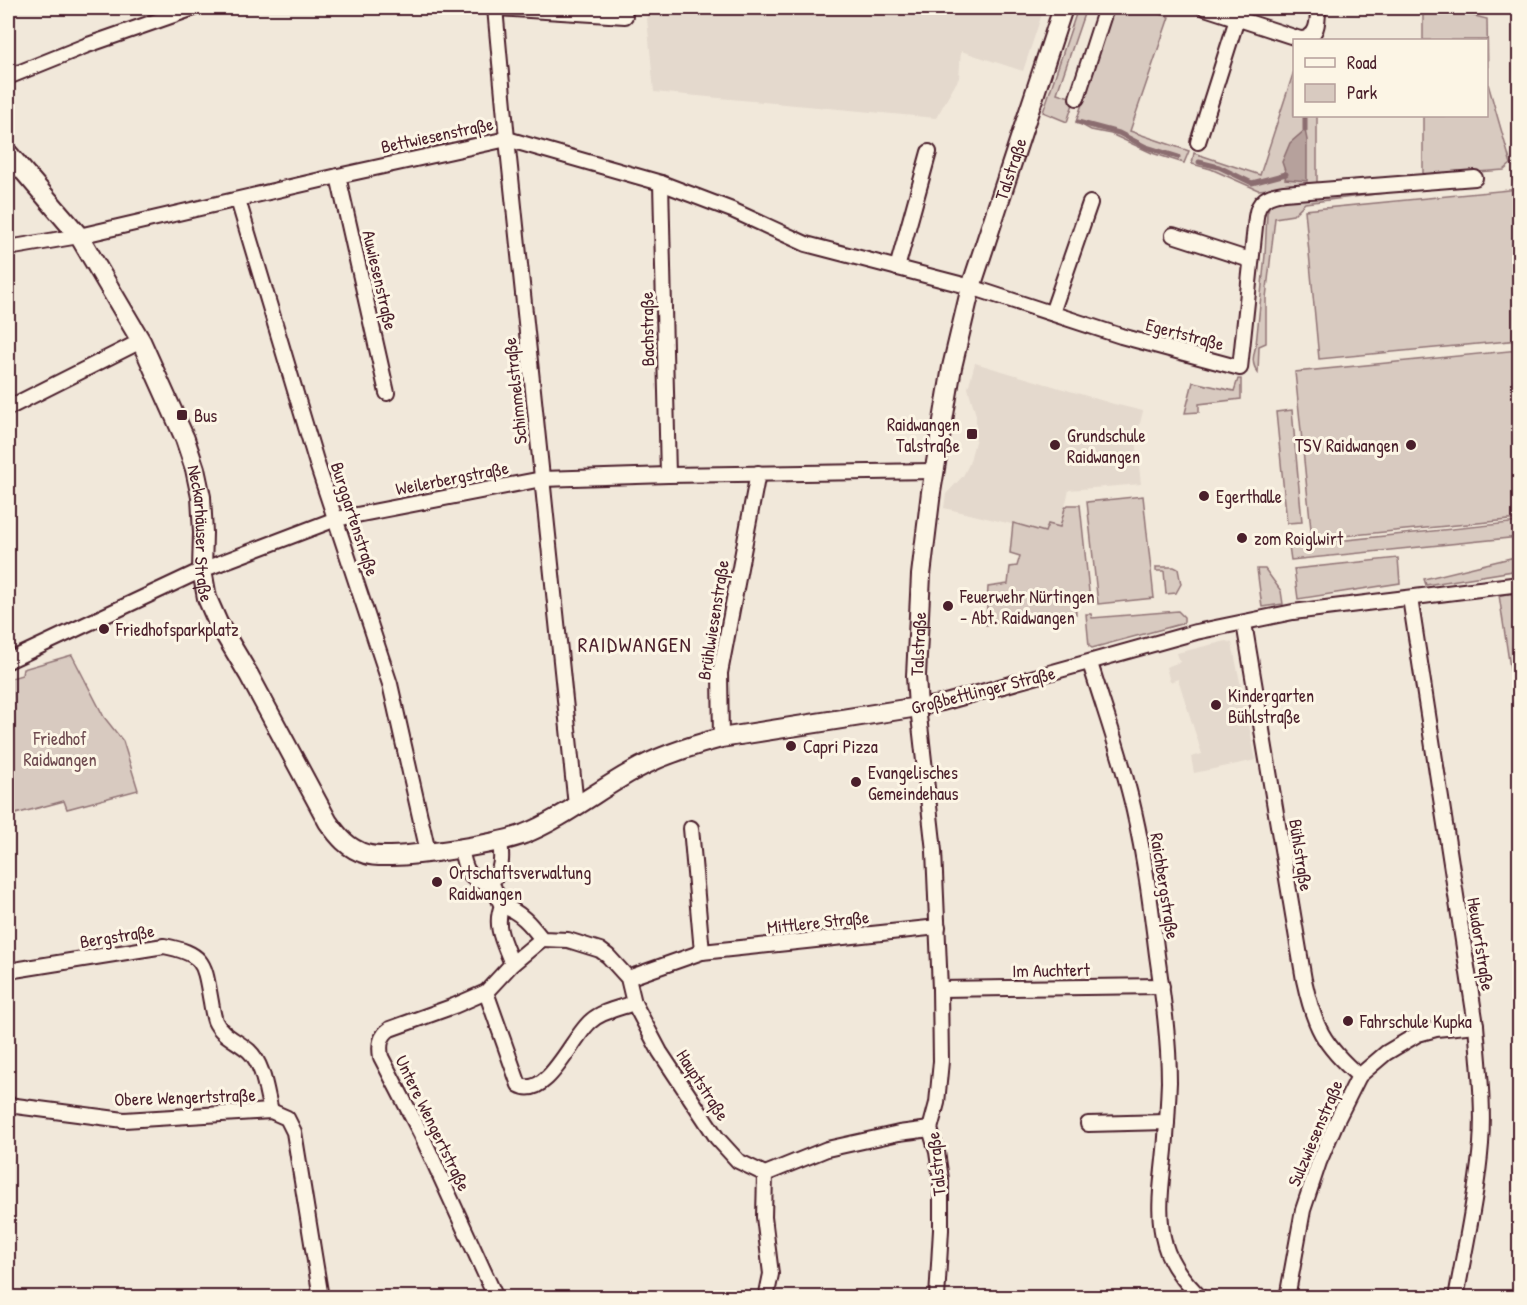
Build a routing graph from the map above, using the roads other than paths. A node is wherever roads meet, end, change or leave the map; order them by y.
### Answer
1 (194, 8) edge
2 (496, 8) edge
3 (1062, 8) edge
4 (1106, 8) edge
5 (1205, 8) edge
6 (1318, 8) edge
7 (625, 16) dead end
8 (1237, 19) junction
9 (8, 77) edge
10 (1077, 98) dead end
11 (507, 139) junction
12 (1198, 142) dead end
13 (929, 152) dead end
14 (8, 153) edge
15 (338, 176) junction
16 (1475, 178) dead end
17 (661, 183) junction
18 (238, 200) junction
19 (1090, 203) dead end
20 (1173, 235) dead end
21 (79, 236) junction
22 (8, 248) edge
23 (1250, 260) junction
24 (897, 268) junction
25 (971, 287) junction
26 (1052, 313) junction
27 (141, 341) junction
28 (387, 393) dead end
29 (8, 408) edge
30 (934, 471) junction
31 (758, 473) junction
32 (668, 475) junction
33 (542, 479) junction
34 (336, 519) junction
35 (202, 570) junction
36 (1520, 584) edge
37 (1410, 598) junction
38 (1244, 623) junction
39 (8, 661) edge
40 (1090, 663) junction
41 (918, 707) junction
42 (721, 738) junction
43 (576, 806) junction
44 (691, 828) dead end
45 (500, 841) junction
46 (460, 848) junction
47 (428, 852) junction
48 (490, 882) junction
49 (502, 906) junction
50 (938, 927) junction
51 (542, 939) junction
52 (702, 952) junction
53 (512, 964) junction
54 (8, 971) edge
55 (627, 978) junction
56 (1162, 986) junction
57 (940, 989) junction
58 (486, 992) junction
59 (634, 1003) junction
60 (1476, 1025) junction
61 (1359, 1076) junction
62 (8, 1105) edge
63 (271, 1111) junction
64 (1167, 1122) junction
65 (1088, 1124) dead end
66 (930, 1129) junction
67 (765, 1174) junction
68 (321, 1298) edge
69 (496, 1298) edge
70 (766, 1298) edge
71 (938, 1298) edge
72 (1201, 1298) edge
73 (1287, 1298) edge
74 (1456, 1298) edge

1 - 9 street
2 - 7 street, Schimmelstraße
2 - 11 street, Schimmelstraße
3 - 25 street, Talstraße
4 - 10 street
5 - 8 street
6 - 8 street
8 - 12 street
11 - 15 street, Bettwiesenstraße
11 - 17 street, Bettwiesenstraße
11 - 33 street, Schimmelstraße
13 - 24 street
14 - 21 street, Neckarhäuser Straße
15 - 18 street, Bettwiesenstraße
15 - 28 street, Auwiesenstraße
16 - 23 street, Egertstraße
17 - 24 street, Bettwiesenstraße
17 - 32 street, Bachstraße
18 - 21 street, Bettwiesenstraße
18 - 34 street, Burggartenstraße
19 - 26 street
20 - 23 street
21 - 22 street, Bettwiesenstraße
21 - 27 street, Neckarhäuser Straße
23 - 26 street, Egertstraße
24 - 25 street, Bettwiesenstraße
25 - 26 street, Egertstraße
25 - 30 street, Talstraße
27 - 29 street
27 - 35 street, Neckarhäuser Straße
30 - 31 street, Weilerbergstraße
30 - 41 street, Talstraße
31 - 32 street, Weilerbergstraße
31 - 42 street, Brühlwiesenstraße
32 - 33 street, Weilerbergstraße
33 - 34 street, Weilerbergstraße
33 - 43 street, Schimmelstraße
34 - 35 street, Weilerbergstraße
34 - 47 street, Burggartenstraße
35 - 39 street, Weilerbergstraße
35 - 47 street, Neckarhäuser Straße
36 - 37 street, Großbettlinger Straße
37 - 38 street, Großbettlinger Straße
37 - 60 street, Heudorfstraße
38 - 40 street, Großbettlinger Straße
38 - 61 street, Bühlstraße
40 - 41 street, Großbettlinger Straße
40 - 56 street, Raichbergstraße
41 - 42 street, Großbettlinger Straße
41 - 50 street, Talstraße
42 - 43 street, Großbettlinger Straße
43 - 45 street, Großbettlinger Straße
44 - 52 street
45 - 46 street, Großbettlinger Straße
45 - 48 street
46 - 47 street, Großbettlinger Straße
46 - 48 street
48 - 49 street
49 - 51 street
49 - 53 street
50 - 52 street, Mittlere Straße
50 - 57 street, Talstraße
51 - 53 street, Untere Wengertstraße
51 - 55 street, Hauptstraße
52 - 55 street, Mittlere Straße
53 - 58 street, Untere Wengertstraße
54 - 63 street, Bergstraße
55 - 59 street, Hauptstraße
56 - 57 street, Im Auchtert
56 - 64 street, Raichbergstraße
57 - 66 street, Talstraße
58 - 59 street
58 - 69 street, Untere Wengertstraße
59 - 67 street, Hauptstraße
60 - 61 street, Sulzwiesenstraße
60 - 74 street, Heudorfstraße
61 - 73 street, Sulzwiesenstraße
62 - 63 street, Obere Wengertstraße
63 - 68 street, Obere Wengertstraße
64 - 65 street
64 - 72 street, Raichbergstraße
66 - 67 street
66 - 71 street, Talstraße
67 - 70 street

